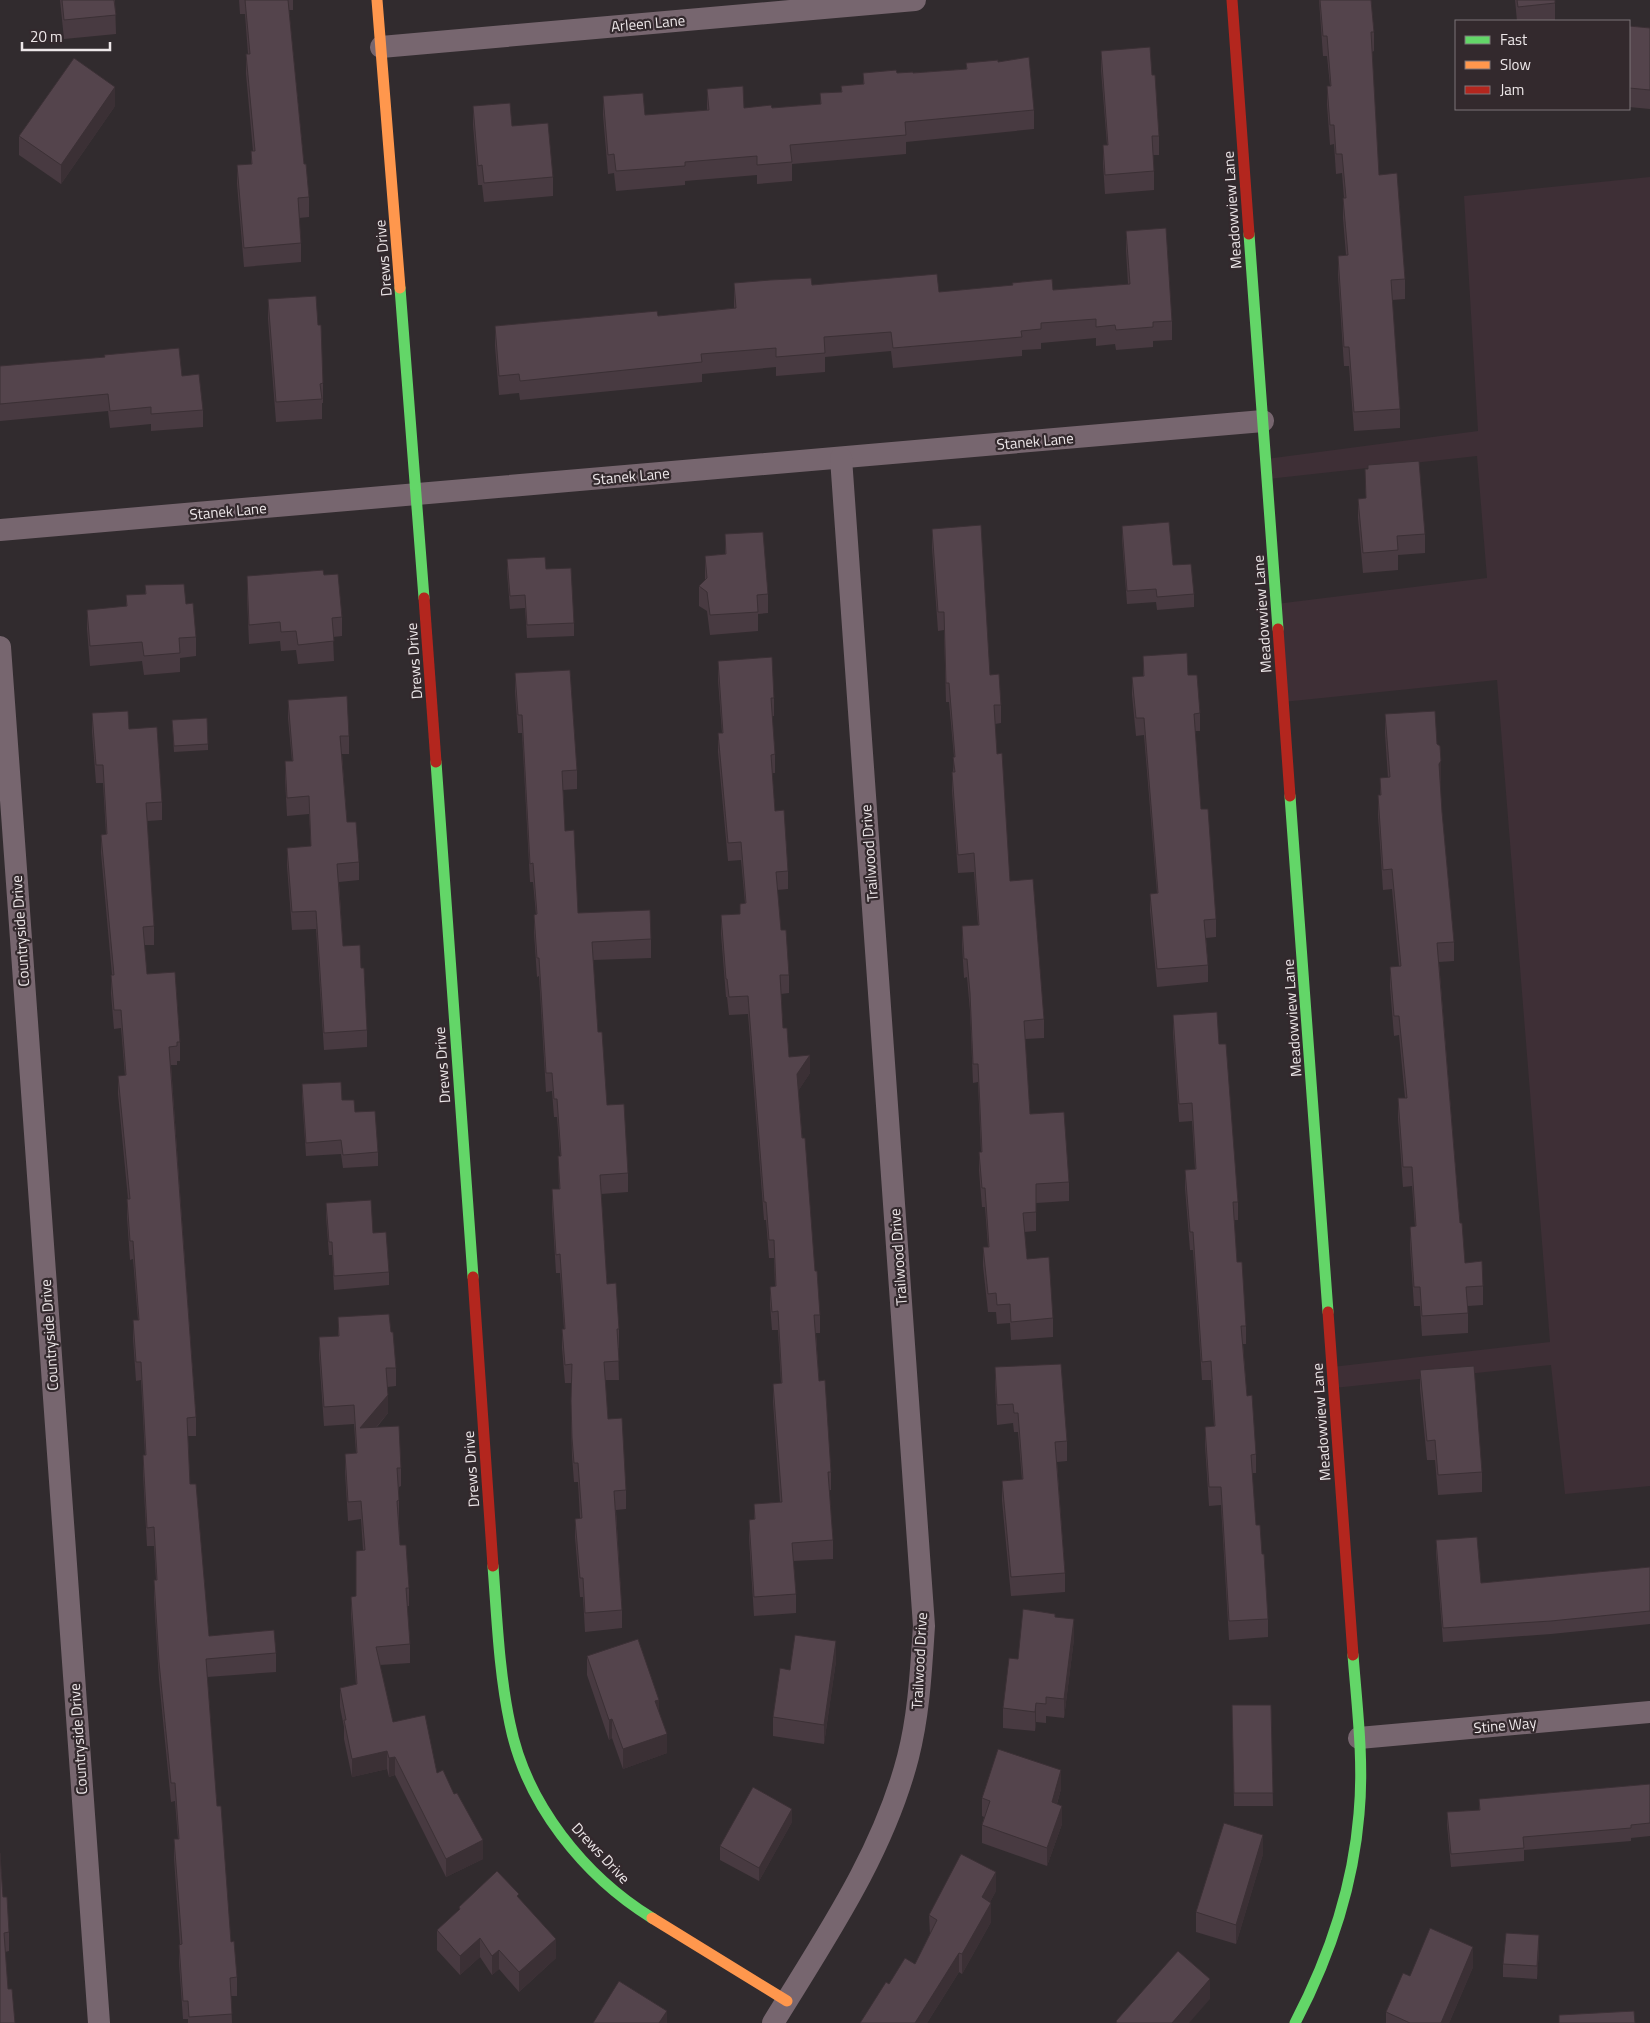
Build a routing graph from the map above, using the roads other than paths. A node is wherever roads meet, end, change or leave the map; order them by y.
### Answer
1 (377, 0) edge
2 (915, 0) edge
3 (1232, 0) edge
4 (799, 5) edge
5 (381, 47) junction
6 (1263, 421) junction
7 (841, 458) junction
8 (417, 494) junction
9 (0, 530) edge
10 (0, 647) edge
11 (1650, 1712) edge
12 (1359, 1738) junction
13 (787, 2001) junction
14 (98, 2023) edge
15 (773, 2023) edge
16 (1295, 2023) edge

1 - 5 street, Drews Drive
2 - 4 street, Arleen Lane
3 - 6 street, Meadowview Lane
4 - 5 street, Arleen Lane
5 - 8 street, Drews Drive
6 - 7 street, Stanek Lane
6 - 12 street, Meadowview Lane
7 - 8 street, Stanek Lane
7 - 13 street, Trailwood Drive
8 - 9 street, Stanek Lane
8 - 13 street, Drews Drive
10 - 14 street, Countryside Drive
11 - 12 street, Stine Way
12 - 16 street, Meadowview Lane
13 - 15 street, Trailwood Drive

